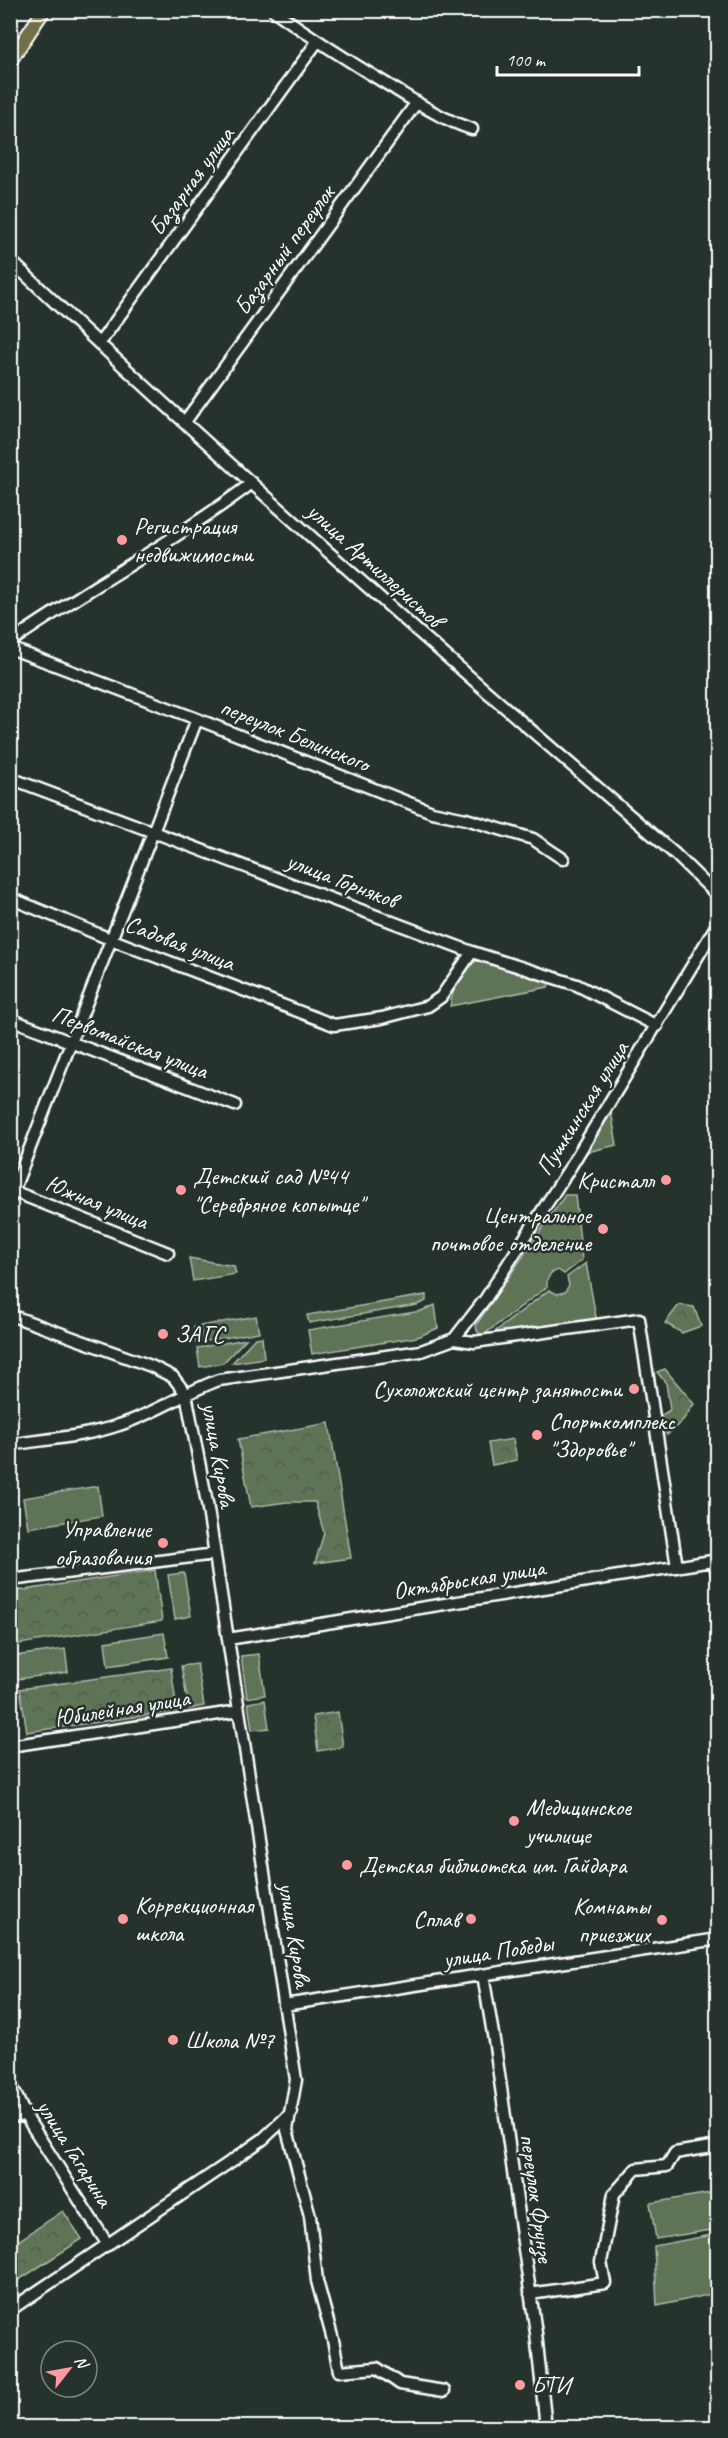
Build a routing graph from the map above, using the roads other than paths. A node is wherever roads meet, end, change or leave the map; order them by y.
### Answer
1 (44, 10) edge
2 (273, 10) edge
3 (317, 42) junction
4 (10, 61) edge
5 (417, 102) junction
6 (472, 129) dead end
7 (10, 260) edge
8 (99, 344) junction
9 (184, 423) junction
10 (252, 483) junction
11 (10, 642) edge
12 (10, 648) edge
13 (196, 719) junction
14 (10, 778) edge
15 (154, 831) junction
16 (563, 859) dead end
17 (717, 896) edge
18 (10, 898) edge
19 (717, 922) edge
20 (110, 939) junction
21 (472, 952) junction
22 (10, 1019) edge
23 (657, 1026) junction
24 (70, 1042) junction
25 (235, 1105) dead end
26 (12, 1193) edge
27 (168, 1253) dead end
28 (10, 1315) edge
29 (454, 1339) junction
30 (186, 1394) junction
31 (10, 1445) edge
32 (214, 1554) junction
33 (716, 1560) edge
34 (677, 1566) junction
35 (10, 1580) edge
36 (717, 1580) edge
37 (228, 1639) junction
38 (239, 1711) junction
39 (10, 1746) edge
40 (717, 1939) edge
41 (483, 1975) junction
42 (284, 2005) junction
43 (10, 2082) edge
44 (292, 2111) junction
45 (25, 2115) junction
46 (10, 2117) edge
47 (717, 2146) edge
48 (108, 2245) junction
49 (530, 2294) junction
50 (10, 2310) edge
51 (444, 2391) dead end
52 (546, 2427) edge

1 - 4 main road
2 - 3 street
3 - 5 street
3 - 8 street, Базарная улица
5 - 6 street
5 - 9 street, Базарный переулок
7 - 8 street, улица Артиллеристов
8 - 9 street, улица Артиллеристов
9 - 10 street, улица Артиллеристов
10 - 11 street
10 - 17 street, улица Артиллеристов
12 - 13 street, переулок Белинского
13 - 15 street
13 - 16 street, переулок Белинского
14 - 15 street, улица Горняков
15 - 20 street
15 - 21 street, улица Горняков
18 - 20 street, Садовая улица
19 - 23 street, Пушкинская улица
20 - 21 street, Садовая улица
20 - 24 street
21 - 23 street, улица Горняков
22 - 24 street, Первомайская улица
23 - 29 street, Пушкинская улица
24 - 25 street, Первомайская улица
24 - 26 street
26 - 27 street, Южная улица
28 - 30 street
29 - 30 street
29 - 34 street
30 - 31 street
30 - 32 street, улица Кирова
32 - 35 street
32 - 37 street, улица Кирова
33 - 34 street, Октябрьская улица
33 - 36 street
34 - 37 street, Октябрьская улица
37 - 38 street, улица Кирова
38 - 39 street, Юбилейная улица
38 - 42 street, улица Кирова
40 - 41 street, улица Победы
41 - 42 street, улица Победы
41 - 49 street, переулок Фрунзе
42 - 44 street, улица Кирова
43 - 45 street, улица Гагарина
44 - 48 street
44 - 51 street, улица Кирова
45 - 46 street
45 - 48 street, улица Гагарина
47 - 49 street
48 - 50 street
49 - 52 street, переулок Фрунзе

